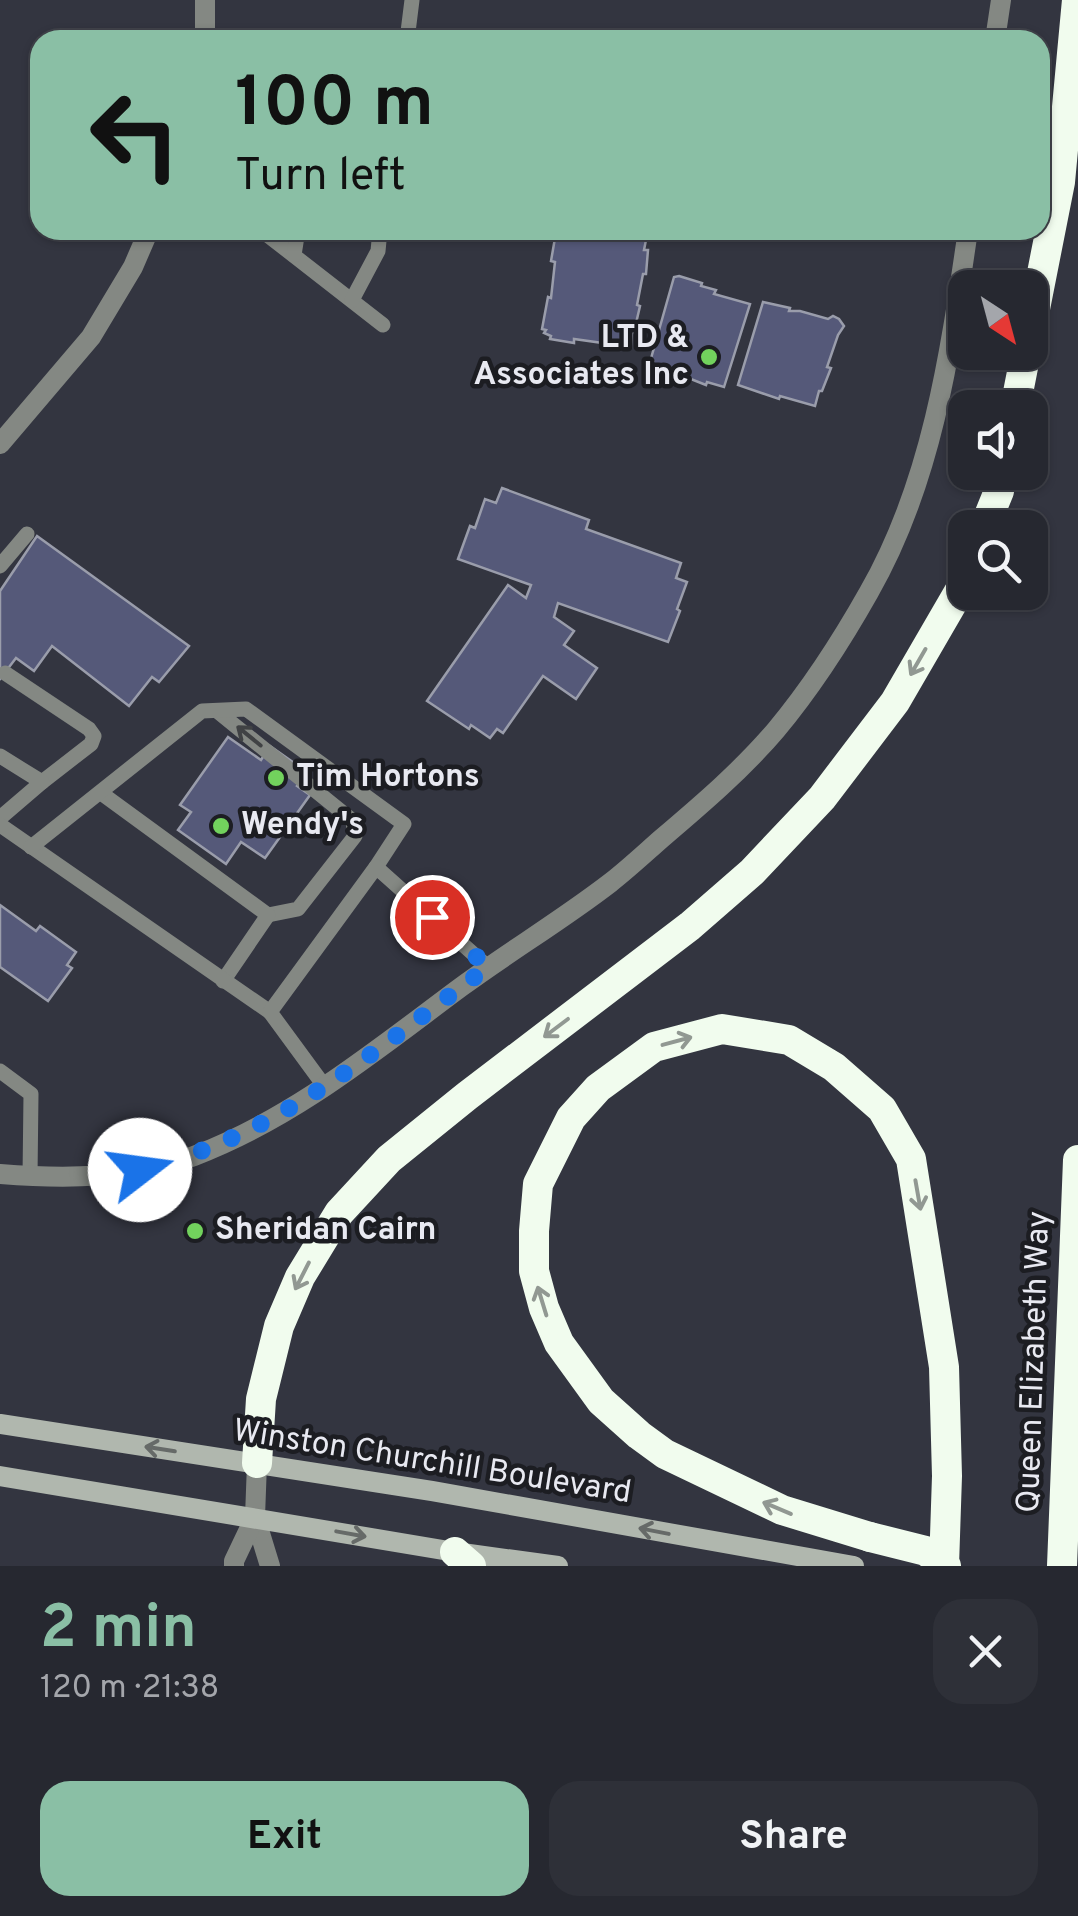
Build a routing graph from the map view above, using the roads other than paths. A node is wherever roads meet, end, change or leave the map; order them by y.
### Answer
1 (206, 0) edge
2 (412, 0) edge
3 (1001, 0) edge
4 (1077, 0) edge
5 (204, 30) edge
6 (408, 30) edge
7 (996, 30) edge
8 (1050, 233) edge
9 (145, 240) edge
10 (274, 240) edge
11 (296, 240) edge
12 (379, 240) edge
13 (966, 240) edge
14 (1049, 240) edge
15 (294, 255) junction
16 (1043, 270) edge
17 (352, 300) junction
18 (383, 324) dead end
19 (0, 444) edge
20 (27, 534) dead end
21 (0, 566) edge
22 (948, 610) edge
23 (5, 673) dead end
24 (217, 710) junction
25 (0, 756) edge
26 (42, 782) junction
27 (101, 793) junction
28 (0, 821) edge
29 (31, 847) junction
30 (376, 867) junction
31 (268, 914) junction
32 (488, 967) junction
33 (223, 980) junction
34 (270, 1012) junction
35 (0, 1071) edge
36 (325, 1087) junction
37 (1078, 1160) edge
38 (0, 1174) edge
39 (30, 1177) junction
40 (0, 1424) edge
41 (256, 1464) junction
42 (0, 1476) edge
43 (255, 1517) junction
44 (463, 1559) edge
45 (234, 1566) edge
46 (270, 1566) edge
47 (558, 1566) edge
48 (854, 1566) edge
49 (945, 1566) edge
50 (1062, 1566) edge

1 - 5 street
2 - 6 lane
3 - 7 street
4 - 8 highway
9 - 19 street
10 - 15 lane
11 - 15 lane
12 - 17 lane
13 - 32 street
14 - 16 highway
15 - 17 lane
17 - 18 lane
20 - 21 lane
22 -> 41 highway
23 - 26 lane
24 - 27 lane
24 - 30 lane
31 -> 24 lane
25 - 26 lane
26 - 28 lane
27 - 29 lane
27 - 31 lane
28 - 29 lane
29 - 33 lane
30 - 32 lane
30 - 34 lane
31 - 33 lane
32 - 36 street
33 - 34 lane
34 - 36 lane
35 - 39 lane
36 - 39 street
37 - 50 highway, Queen Elizabeth Way
38 - 39 street
41 -> 40 main road, Winston Churchill Boulevard
41 - 43 street
48 -> 41 main road, Winston Churchill Boulevard
42 - 43 main road
43 -> 44 main road
43 - 45 street
43 - 46 street
44 - 47 main road
49 -> 49 highway, bridge

